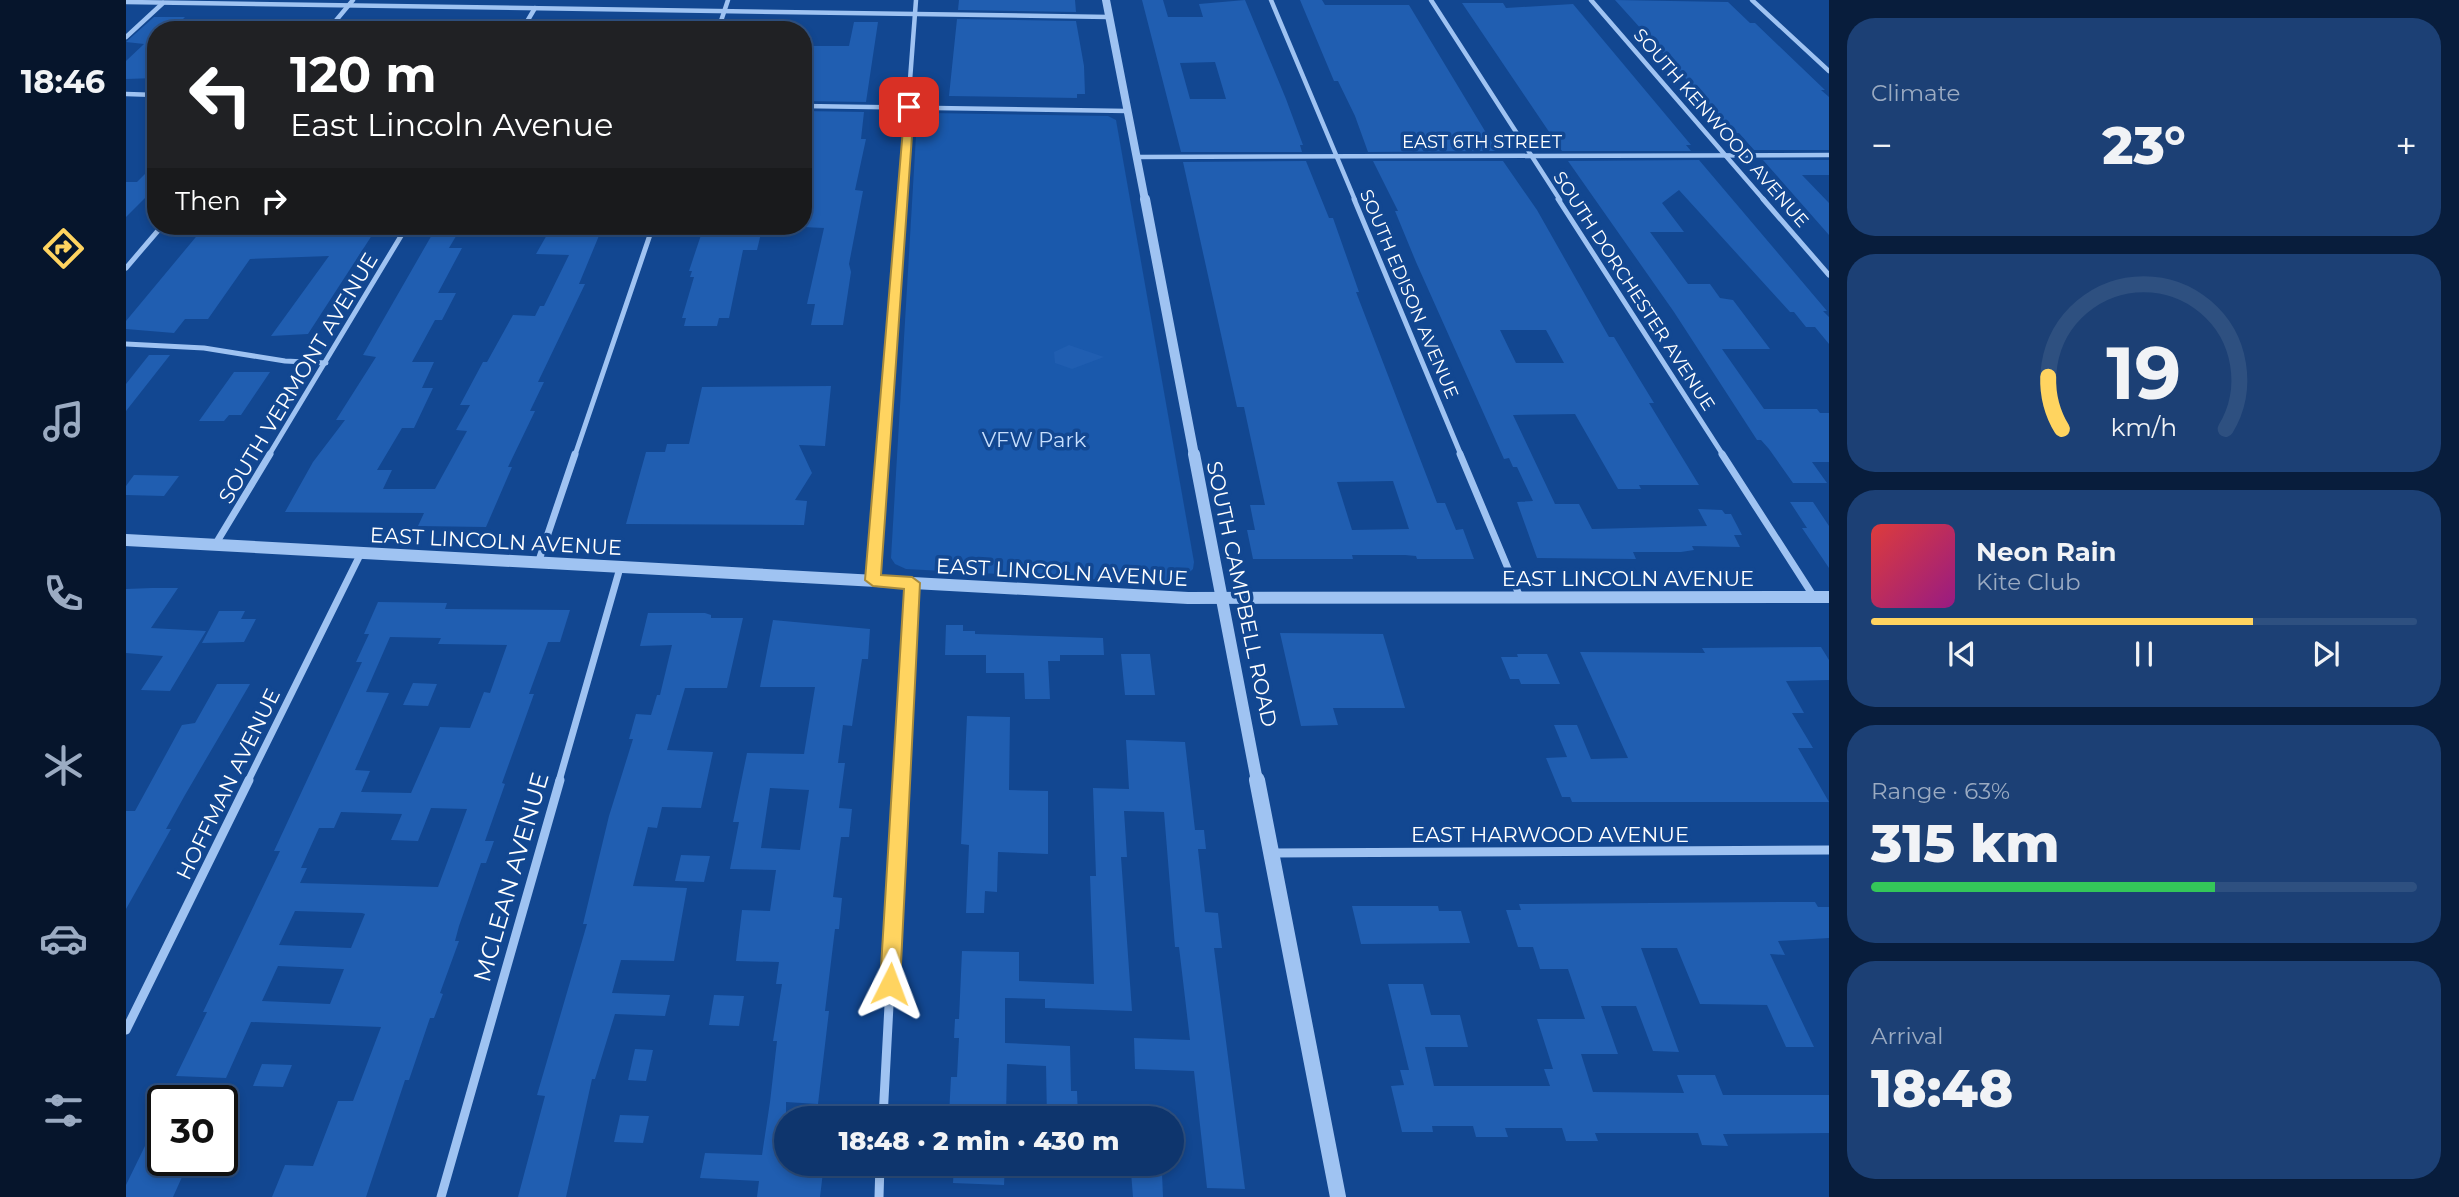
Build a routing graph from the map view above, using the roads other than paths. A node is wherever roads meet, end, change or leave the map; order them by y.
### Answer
1 (353, 0) edge
2 (728, 0) edge
3 (916, 0) edge
4 (1106, 0) edge
5 (1271, 0) edge
6 (1431, 0) edge
7 (1591, 0) edge
8 (1752, 0) edge
9 (126, 2) edge
10 (552, 2) dead end
11 (164, 3) junction
12 (349, 5) junction
13 (536, 8) junction
14 (549, 8) junction
15 (724, 11) junction
16 (915, 13) junction
17 (1109, 17) junction
18 (336, 21) edge
19 (528, 21) edge
20 (721, 21) edge
21 (126, 37) edge
22 (1829, 71) edge
23 (126, 94) edge
24 (147, 95) edge
25 (812, 106) edge
26 (909, 107) junction
27 (1126, 111) junction
28 (1829, 155) edge
29 (1531, 156) junction
30 (1726, 156) junction
31 (1136, 157) junction
32 (1337, 157) junction
33 (154, 235) edge
34 (402, 235) edge
35 (650, 235) edge
36 (126, 268) edge
37 (1829, 275) edge
38 (126, 344) edge
39 (326, 363) junction
40 (126, 540) edge
41 (215, 545) junction
42 (361, 553) junction
43 (538, 563) junction
44 (620, 568) junction
45 (873, 580) junction
46 (912, 583) junction
47 (1814, 597) junction
48 (1829, 597) edge
49 (1521, 598) junction
50 (1221, 599) junction
51 (1829, 850) edge
52 (1272, 853) junction
53 (126, 1030) edge
54 (884, 1106) edge
55 (880, 1176) edge
56 (441, 1197) edge
57 (879, 1197) edge
58 (1338, 1197) edge

1 - 12 street
2 - 15 street
3 - 16 street
4 - 17 street, SOUTH CAMPBELL ROAD
5 - 32 street, SOUTH EDISON AVENUE
6 - 29 street, SOUTH DORCHESTER AVENUE
7 - 30 street, SOUTH KENWOOD AVENUE
8 - 22 street
9 - 11 street
10 - 14 street
11 - 12 street
11 - 21 street
12 - 13 street
12 - 18 street
13 - 14 street
13 - 19 street
14 - 15 street
15 - 16 street
15 - 20 street
16 - 17 street
16 - 26 street
17 - 27 street, SOUTH CAMPBELL ROAD
23 - 24 street
25 - 26 street
26 - 27 street
26 - 45 street
27 - 31 street, SOUTH CAMPBELL ROAD
28 - 30 street, EAST 6TH STREET
29 - 30 street, EAST 6TH STREET
29 - 32 street, EAST 6TH STREET
29 - 47 street, SOUTH DORCHESTER AVENUE
30 - 37 street, SOUTH KENWOOD AVENUE
31 - 32 street, EAST 6TH STREET
31 - 50 street, SOUTH CAMPBELL ROAD
32 - 49 street, SOUTH EDISON AVENUE
33 - 36 street
34 - 39 street, SOUTH VERMONT AVENUE
35 - 43 street
38 - 39 street
39 - 41 street, SOUTH VERMONT AVENUE
40 - 41 street, EAST LINCOLN AVENUE
41 - 42 street, EAST LINCOLN AVENUE
42 - 43 street, EAST LINCOLN AVENUE
42 - 53 street, HOFFMAN AVENUE
43 - 44 street, EAST LINCOLN AVENUE
44 - 45 street, EAST LINCOLN AVENUE
44 - 56 street, MCLEAN AVENUE
45 - 46 street, EAST LINCOLN AVENUE
46 - 50 street, EAST LINCOLN AVENUE
46 - 54 street
47 - 48 street, EAST LINCOLN AVENUE
47 - 49 street, EAST LINCOLN AVENUE
49 - 50 street, EAST LINCOLN AVENUE
50 - 52 street, SOUTH CAMPBELL ROAD
51 - 52 street, EAST HARWOOD AVENUE
52 - 58 street, SOUTH CAMPBELL ROAD
55 - 57 street

